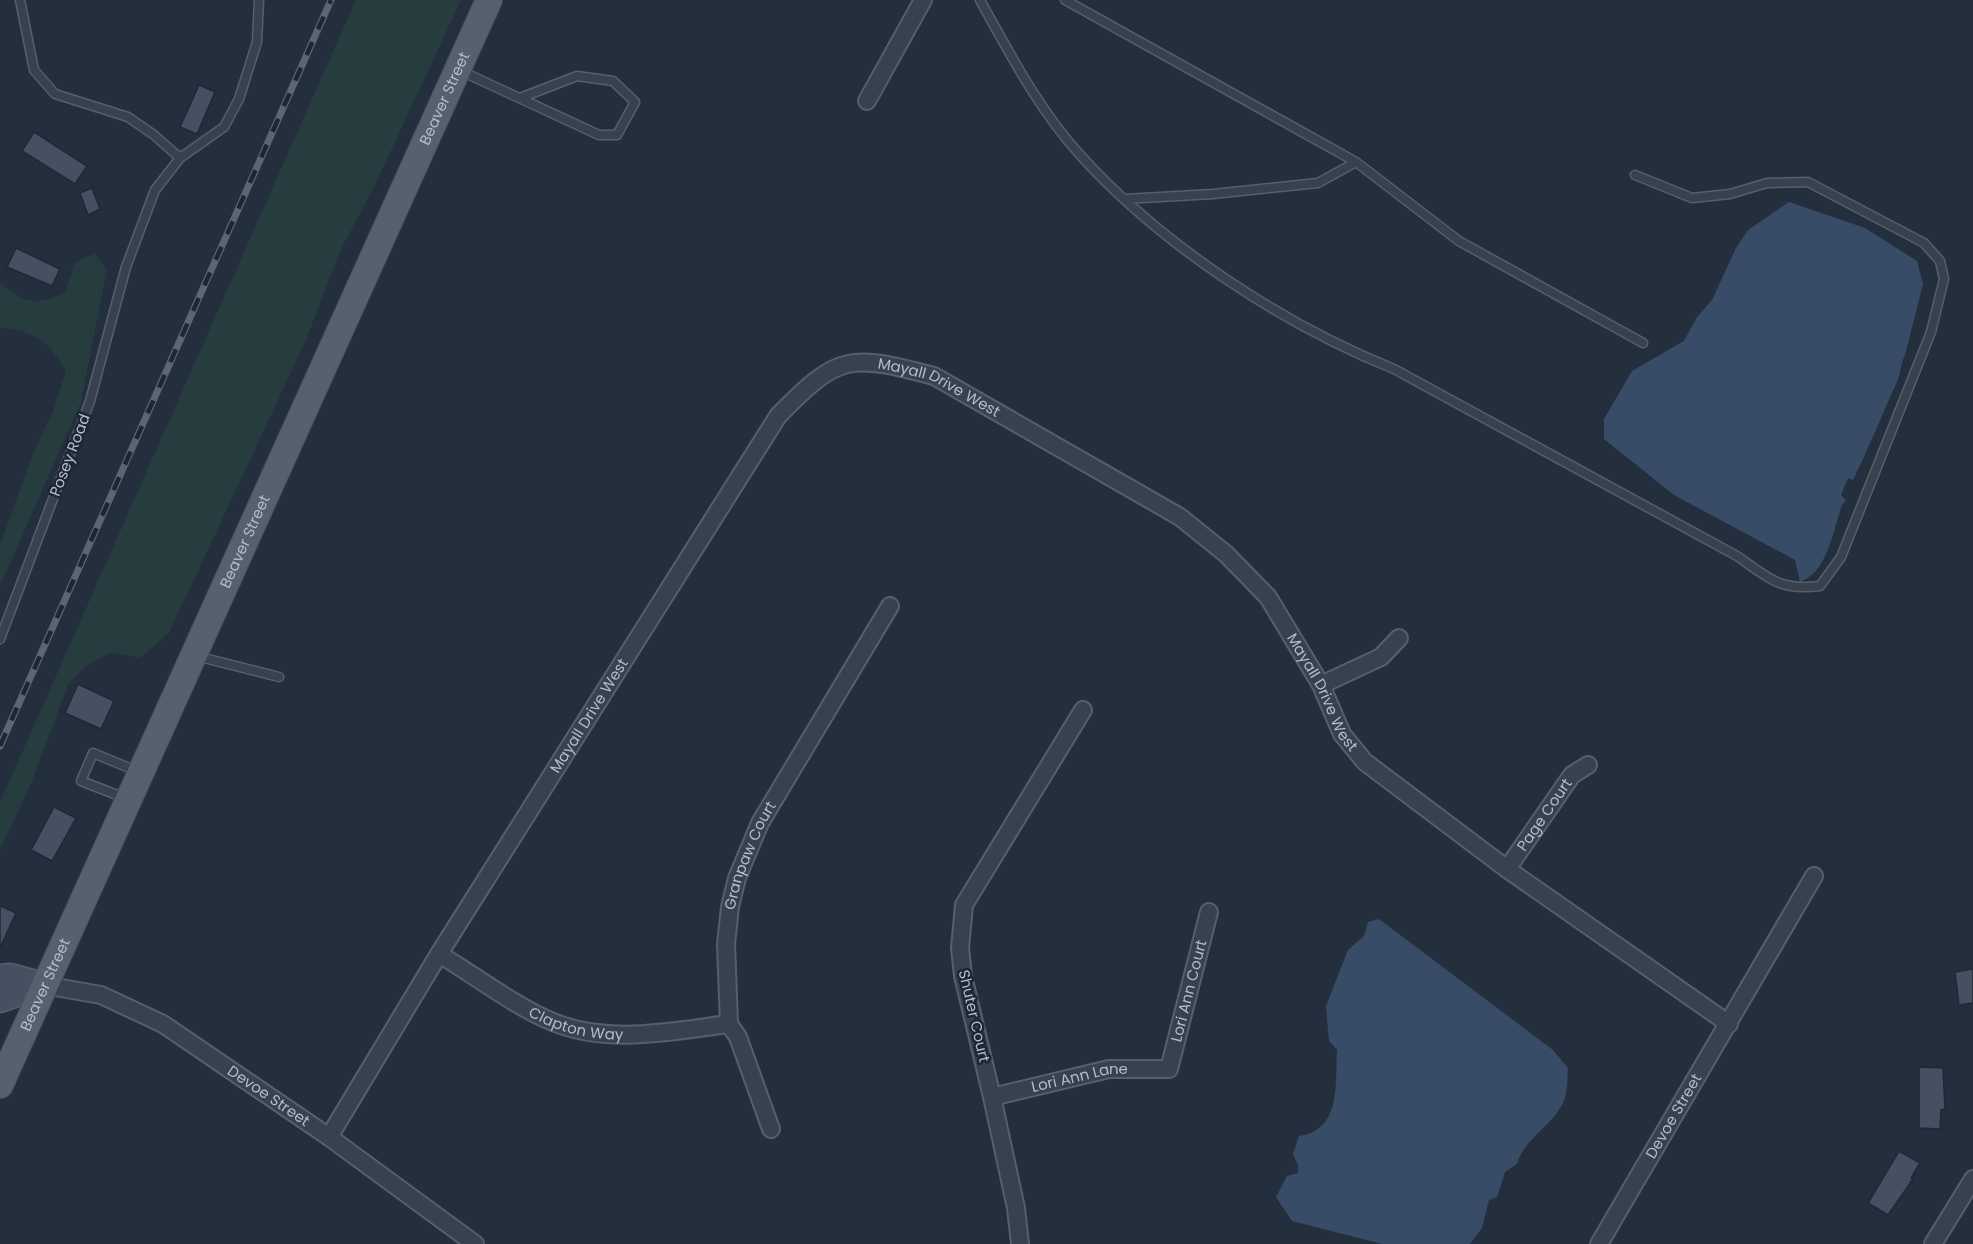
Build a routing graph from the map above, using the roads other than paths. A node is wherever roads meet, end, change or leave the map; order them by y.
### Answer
1 (20, 0) edge
2 (259, 0) edge
3 (489, 0) edge
4 (923, 0) edge
5 (980, 0) edge
6 (1065, 0) edge
7 (458, 69) junction
8 (520, 98) junction
9 (867, 101) dead end
10 (180, 158) junction
11 (1356, 162) junction
12 (1635, 176) dead end
13 (1125, 199) junction
14 (1643, 342) dead end
15 (890, 606) dead end
16 (1399, 638) dead end
17 (0, 639) edge
18 (192, 655) junction
19 (279, 677) dead end
20 (1321, 685) junction
21 (1083, 710) dead end
22 (1587, 765) dead end
23 (140, 772) junction
24 (127, 799) junction
25 (1507, 868) junction
26 (1814, 876) dead end
27 (1209, 912) dead end
28 (439, 954) junction
29 (0, 977) edge
30 (44, 985) junction
31 (0, 1000) edge
32 (729, 1024) junction
33 (1729, 1024) junction
34 (1169, 1069) joint
35 (0, 1085) edge
36 (992, 1097) junction
37 (771, 1129) dead end
38 (329, 1137) junction
39 (1973, 1179) edge
40 (475, 1244) edge
41 (1020, 1244) edge
42 (1599, 1244) edge
43 (1933, 1244) edge

1 - 10 lane
2 - 10 lane, Posey Road
3 - 7 main road, Beaver Street
4 - 9 street
5 - 13 lane
6 - 11 lane
7 - 8 lane
7 - 18 main road, Beaver Street
8 - 8 lane
10 - 17 lane, Posey Road
11 - 13 lane
11 - 14 lane
12 - 13 lane
15 - 32 street, Granpaw Court
16 - 20 street
18 - 19 lane
18 - 23 main road, Beaver Street
20 - 25 street, Mayall Drive West
20 - 28 street, Mayall Drive West
21 - 36 street, Shuter Court
22 - 25 street, Page Court
23 - 24 main road, Beaver Street
23 - 24 lane
24 - 30 main road, Beaver Street
25 - 33 street, Mayall Drive West
26 - 33 street, Devoe Street
27 - 34 street, Lori Ann Court
28 - 32 street, Clapton Way
28 - 38 street, Mayall Drive West
29 - 30 main road, Devoe Street
30 - 31 main road, Devoe Street
30 - 35 main road, Beaver Street
30 - 38 street, Devoe Street
32 - 37 street, Granpaw Court
33 - 42 street, Devoe Street
34 - 36 street, Lori Ann Lane
36 - 41 street, Shuter Court
38 - 40 street, Devoe Street
39 - 43 street

